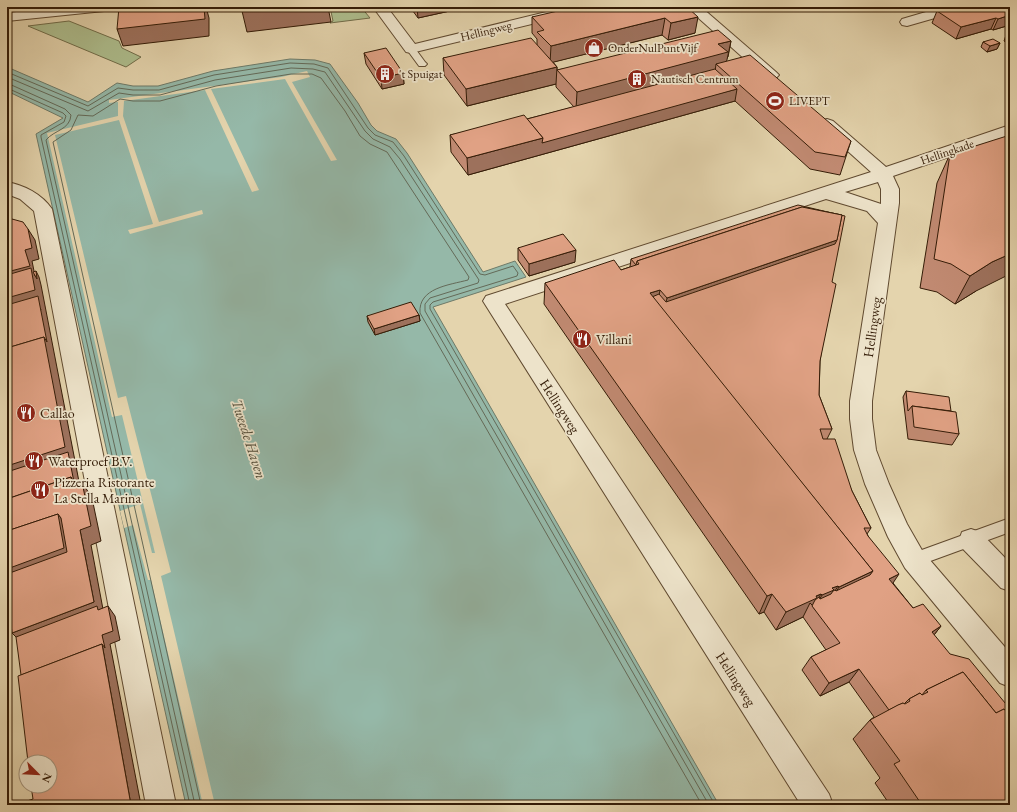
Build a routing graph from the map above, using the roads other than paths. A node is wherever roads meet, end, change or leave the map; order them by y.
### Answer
1 (104, 7) edge
2 (380, 7) edge
3 (585, 7) edge
4 (692, 7) edge
5 (958, 7) edge
6 (7, 17) edge
7 (907, 22) dead end
8 (410, 49) junction
9 (422, 64) dead end
10 (782, 85) edge
11 (818, 116) edge
12 (1010, 130) edge
13 (883, 174) junction
14 (7, 188) edge
15 (825, 193) junction
16 (888, 222) junction
17 (1010, 525) edge
18 (971, 540) junction
19 (914, 560) junction
20 (1010, 580) edge
21 (1010, 674) edge
22 (161, 805) edge
23 (818, 805) edge

1 - 6 street
2 - 8 street
3 - 8 street, Hellingweg
4 - 10 street
5 - 7 street
8 - 9 lane
11 - 13 street, Hellingweg
12 - 13 street, Hellingkade
13 - 15 street, Hellingweg
13 - 16 street, Hellingweg
14 - 22 street
15 - 16 street
15 - 23 street, Hellingweg
16 - 19 street, Hellingweg
17 - 18 lane
18 - 19 lane
18 - 20 street
19 - 21 street, Hellingweg

